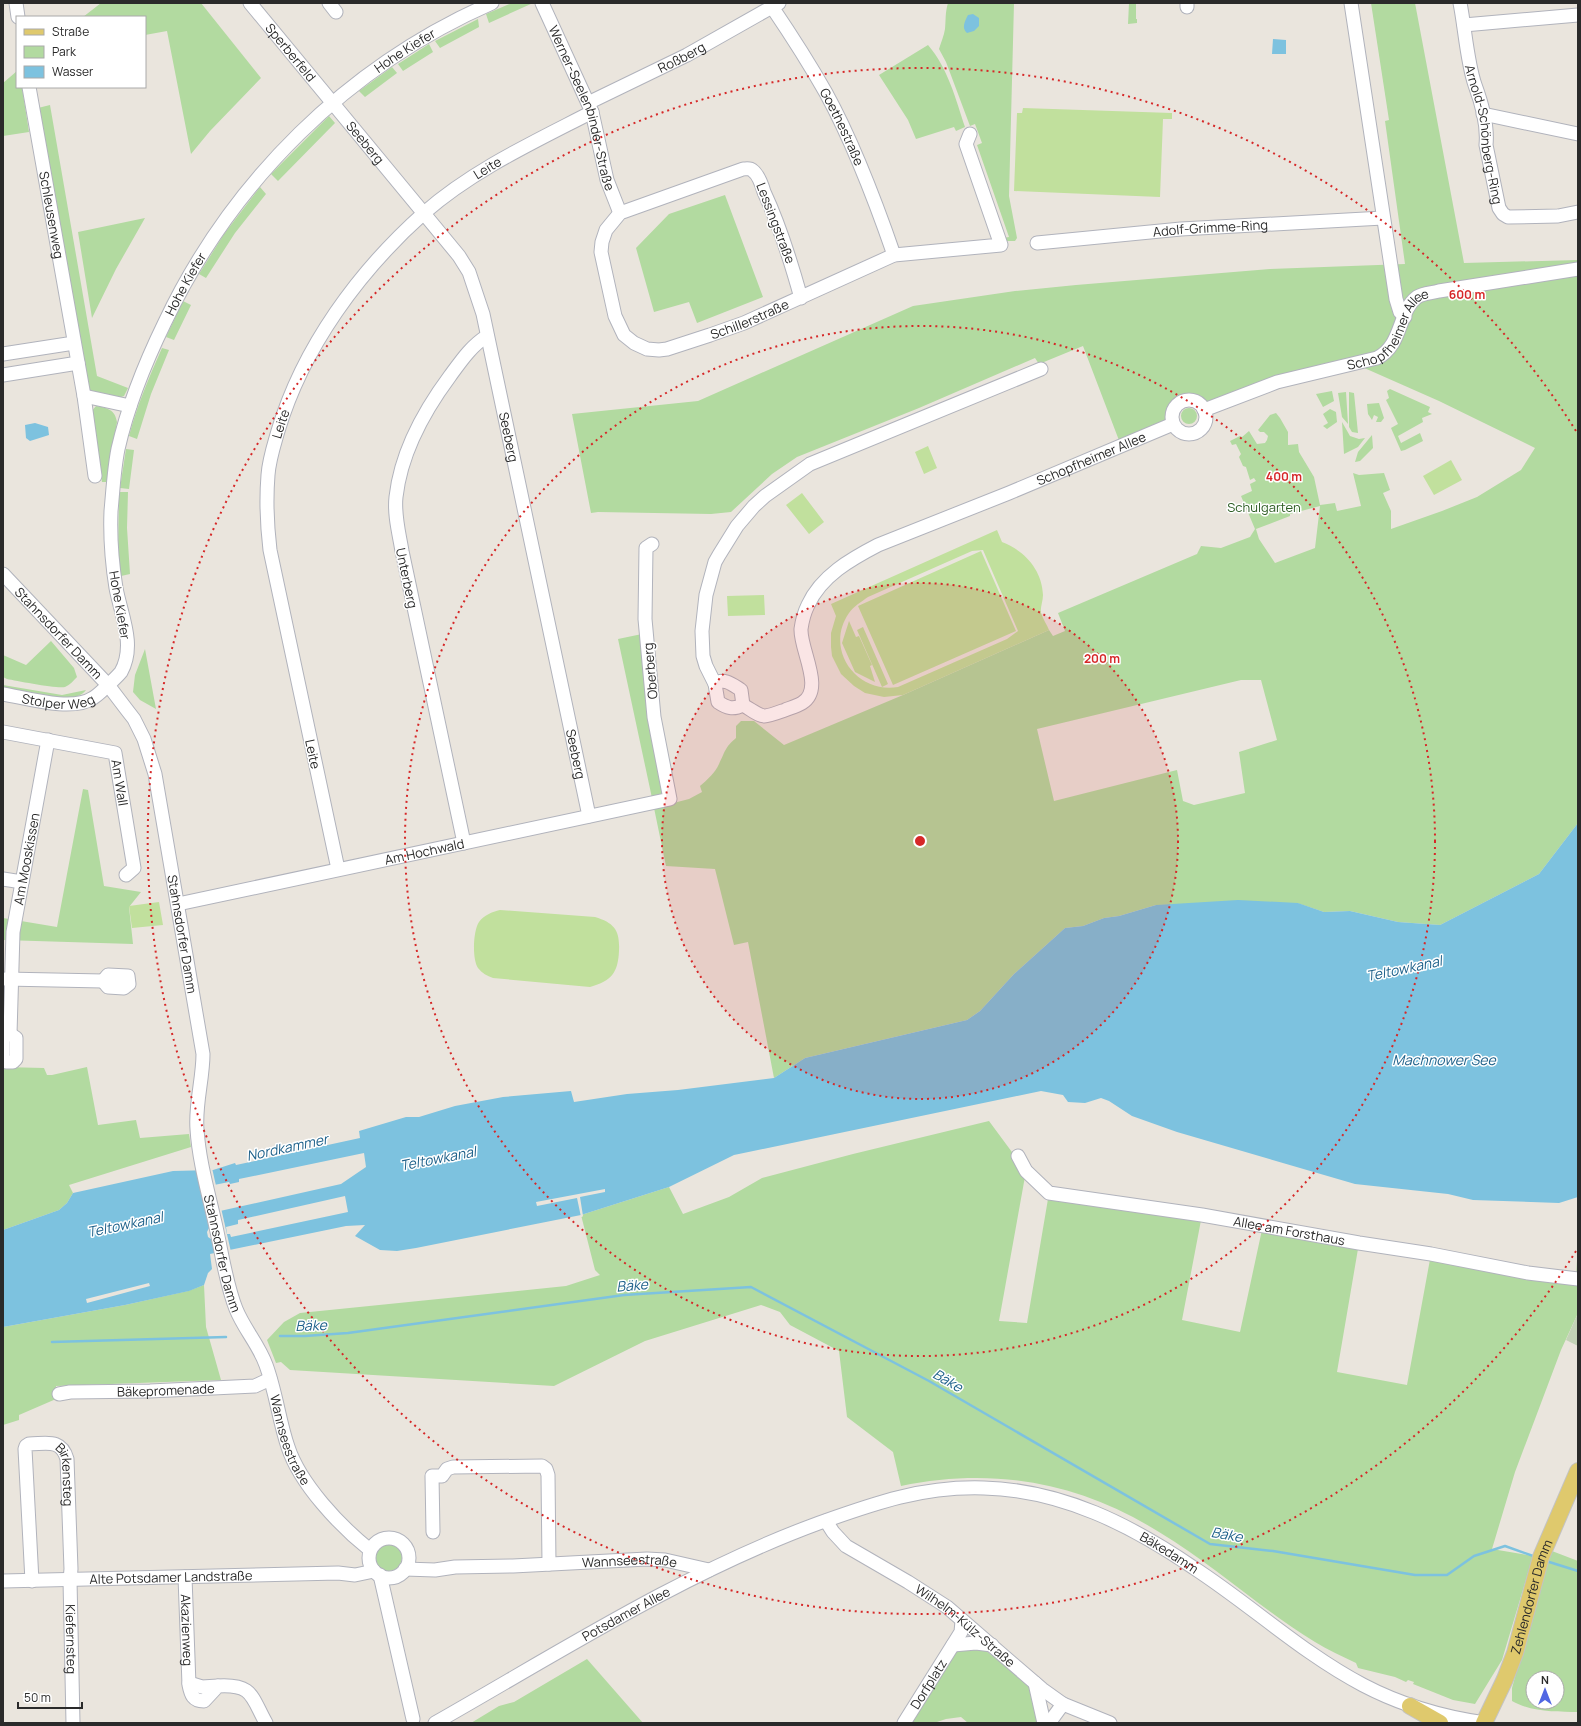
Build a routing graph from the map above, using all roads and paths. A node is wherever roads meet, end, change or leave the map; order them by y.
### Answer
1 (16, 3) edge
2 (492, 3) edge
3 (542, 3) edge
4 (1351, 3) edge
5 (1460, 3) edge
6 (255, 5) edge
7 (776, 5) edge
8 (1578, 15) edge
9 (18, 16) edge
10 (1464, 25) junction
11 (29, 88) edge
12 (332, 103) junction
13 (590, 108) junction
14 (1483, 114) junction
15 (970, 134) dead end
16 (1578, 134) edge
17 (1578, 212) edge
18 (424, 213) junction
19 (620, 213) junction
20 (1383, 218) junction
21 (1037, 243) dead end
22 (894, 255) junction
23 (1578, 269) edge
24 (802, 298) junction
25 (1405, 317) junction
26 (487, 336) junction
27 (74, 343) junction
28 (3, 354) edge
29 (78, 364) junction
30 (1041, 369) dead end
31 (3, 375) edge
32 (84, 396) junction
33 (130, 406) junction
34 (1204, 410) junction
35 (1173, 424) junction
36 (95, 476) dead end
37 (652, 544) dead end
38 (3, 574) edge
39 (715, 684) junction
40 (108, 685) junction
41 (3, 694) edge
42 (743, 706) junction
43 (3, 732) edge
44 (48, 740) junction
45 (670, 799) joint
46 (589, 816) junction
47 (464, 843) junction
48 (338, 870) junction
49 (126, 875) dead end
50 (3, 879) edge
51 (22, 882) junction
52 (178, 904) junction
53 (7, 979) edge
54 (103, 981) dead end
55 (10, 1034) junction
56 (3, 1054) edge
57 (3, 1059) edge
58 (1018, 1156) dead end
59 (1578, 1279) edge
60 (254, 1340) joint
61 (270, 1379) junction
62 (59, 1394) dead end
63 (1578, 1471) edge
64 (541, 1511) dead end
65 (826, 1521) junction
66 (433, 1532) dead end
67 (373, 1549) junction
68 (546, 1564) junction
69 (403, 1567) junction
70 (709, 1570) junction
71 (338, 1573) junction
72 (377, 1573) junction
73 (185, 1577) junction
74 (70, 1580) junction
75 (3, 1581) edge
76 (32, 1581) junction
77 (392, 1621) junction
78 (962, 1621) junction
79 (954, 1645) junction
80 (992, 1645) junction
81 (1035, 1683) junction
82 (1063, 1704) junction
83 (1410, 1706) junction
84 (410, 1721) edge
85 (74, 1723) edge
86 (266, 1723) edge
87 (427, 1723) edge
88 (435, 1723) edge
89 (904, 1723) edge
90 (1044, 1723) edge
91 (1049, 1723) edge
92 (1110, 1723) edge
93 (1440, 1723) edge
94 (1484, 1723) edge

1 - 9 street
2 - 12 street, Hohe Kiefer
3 - 13 street, Werner-Seelenbinder-Straße
4 - 20 street
5 - 10 street, Arnold-Schönberg-Ring
6 - 12 street, Sperberfeld
7 - 13 street, Roßberg
7 - 22 street, Goethestraße
8 - 10 street
10 - 14 street, Arnold-Schönberg-Ring
11 - 27 street, Schleusenweg
12 - 18 street, Seeberg
12 - 33 street, Hohe Kiefer
13 - 18 street, Leite
13 - 19 street, Werner-Seelenbinder-Straße
14 - 16 street
14 - 17 street, Arnold-Schönberg-Ring
15 - 22 street, Schillerstraße
18 - 26 street, Seeberg
18 - 48 street, Leite
19 - 24 street, Lessingstraße
19 - 24 street, Schillerstraße
20 - 21 street, Adolf-Grimme-Ring
20 - 25 street
22 - 24 street, Schillerstraße
23 - 25 street, Schopfheimer Allee
25 - 34 street, Schopfheimer Allee
26 - 46 street, Seeberg
26 - 47 street, Unterberg
27 - 28 street
27 - 29 street, Schleusenweg
29 - 31 street
29 - 32 street, Schleusenweg
30 - 39 street
32 - 33 street
32 - 36 street
33 - 40 street, Hohe Kiefer
34 - 35 street
34 - 35 street
35 - 42 street, Schopfheimer Allee
37 - 45 street, Oberberg
38 - 40 street, Stahnsdorfer Damm
39 - 42 street
39 - 42 street
40 - 41 street, Stolper Weg
40 - 52 street, Stahnsdorfer Damm
43 - 44 street, Am Wall
44 - 49 street, Am Wall
44 - 51 street, Am Mooskissen
45 - 46 street, Am Hochwald
46 - 47 street, Am Hochwald
47 - 48 street, Am Hochwald
48 - 52 street, Am Hochwald
50 - 51 street
51 - 53 street, Am Mooskissen
52 - 60 street, Stahnsdorfer Damm
53 - 54 street
53 - 55 street, Am Mooskissen
55 - 56 street
55 - 57 street
58 - 59 street, Allee am Forsthaus
60 - 61 street, Wannseestraße
61 - 62 street, Bäkepromenade
61 - 67 street, Wannseestraße
63 - 94 main road, Zehlendorfer Damm
64 - 68 street
65 - 70 street, Potsdamer Allee
65 - 78 street, Wilhelm-Külz-Straße
65 - 83 street, Bäkedamm
66 - 68 street
67 - 69 street
67 - 71 street, Alte Potsdamer Landstraße
67 - 72 street
68 - 69 street, Wannseestraße
68 - 70 street, Wannseestraße
69 - 72 street
69 - 77 street
70 - 88 street, Potsdamer Allee
71 - 72 street, Alte Potsdamer Landstraße
71 - 73 street, Alte Potsdamer Landstraße
72 - 77 street
73 - 74 street, Alte Potsdamer Landstraße
73 - 86 street, Akazienweg
74 - 76 street, Alte Potsdamer Landstraße
74 - 76 street, Birkensteg
74 - 85 street, Kiefernsteg
75 - 76 street, Alte Potsdamer Landstraße
77 - 84 street
78 - 79 street, Dorfplatz
78 - 80 street, Wilhelm-Külz-Straße
79 - 80 street, Dorfplatz
79 - 89 street, Dorfplatz
80 - 81 street, Wilhelm-Külz-Straße
81 - 82 street, Wilhelm-Külz-Straße
81 - 90 street
82 - 91 street
82 - 92 street, Wilhelm-Külz-Straße
83 - 93 main road
83 - 94 street, Bäkedamm
84 - 87 street

